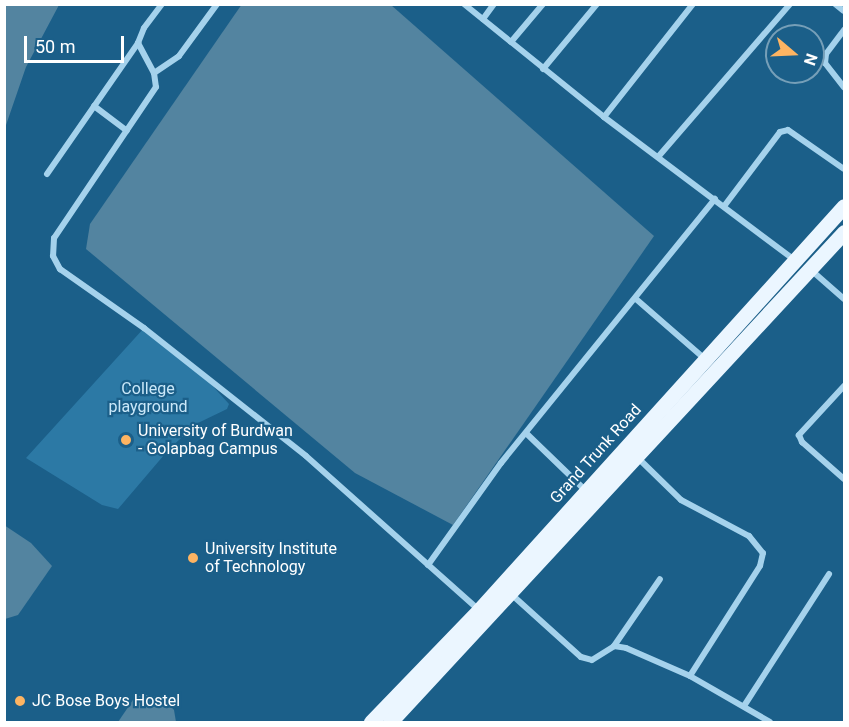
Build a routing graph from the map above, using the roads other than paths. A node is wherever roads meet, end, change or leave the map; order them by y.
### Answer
1 (162, 4) edge
2 (217, 4) edge
3 (464, 4) edge
4 (494, 4) edge
5 (543, 4) edge
6 (597, 4) edge
7 (693, 4) edge
8 (790, 4) edge
9 (835, 4) edge
10 (844, 11) edge
11 (483, 20) junction
12 (844, 30) edge
13 (511, 42) junction
14 (138, 43) junction
15 (543, 69) junction
16 (154, 74) junction
17 (844, 87) edge
18 (94, 106) junction
19 (604, 117) junction
20 (128, 132) junction
21 (658, 157) junction
22 (844, 169) edge
23 (47, 174) dead end
24 (715, 199) junction
25 (725, 206) junction
26 (844, 206) edge
27 (841, 226) edge
28 (795, 260) junction
29 (810, 270) junction
30 (636, 299) junction
31 (844, 299) edge
32 (705, 359) junction
33 (844, 386) edge
34 (527, 434) junction
35 (638, 458) junction
36 (844, 479) edge
37 (586, 491) junction
38 (428, 565) junction
39 (829, 574) dead end
40 (660, 579) dead end
41 (511, 594) junction
42 (479, 610) junction
43 (614, 646) junction
44 (690, 676) junction
45 (744, 706) junction
46 (371, 723) edge
47 (390, 723) edge
48 (770, 723) edge

1 - 14 street
2 - 16 street
3 - 11 street
4 - 11 street
5 - 13 street
6 - 15 street
7 - 19 street
8 - 21 street
9 - 10 street
11 - 13 street
12 - 17 street
13 - 15 street
14 - 16 street
14 - 18 street
15 - 19 street
16 - 20 street
18 - 20 street
18 - 23 street
19 - 21 street
20 - 38 street
21 - 24 street
22 - 25 street
24 - 25 street
24 - 30 street
25 - 28 street
26 - 27 main road, Grand Trunk Road
27 - 28 main road, Grand Trunk Road
27 - 29 main road, Grand Trunk Road
28 - 32 main road, Grand Trunk Road
29 - 31 street
29 - 35 main road, Grand Trunk Road
30 - 32 street
30 - 34 street
32 - 37 main road, Grand Trunk Road
33 - 36 street
34 - 37 street
34 - 38 street
35 - 41 main road, Grand Trunk Road
35 - 44 street
37 - 42 main road, Grand Trunk Road
38 - 42 street
39 - 45 street
40 - 43 street
41 - 43 street
41 - 47 main road, Grand Trunk Road
42 - 46 main road, Grand Trunk Road
43 - 44 street
44 - 45 street
45 - 48 street

